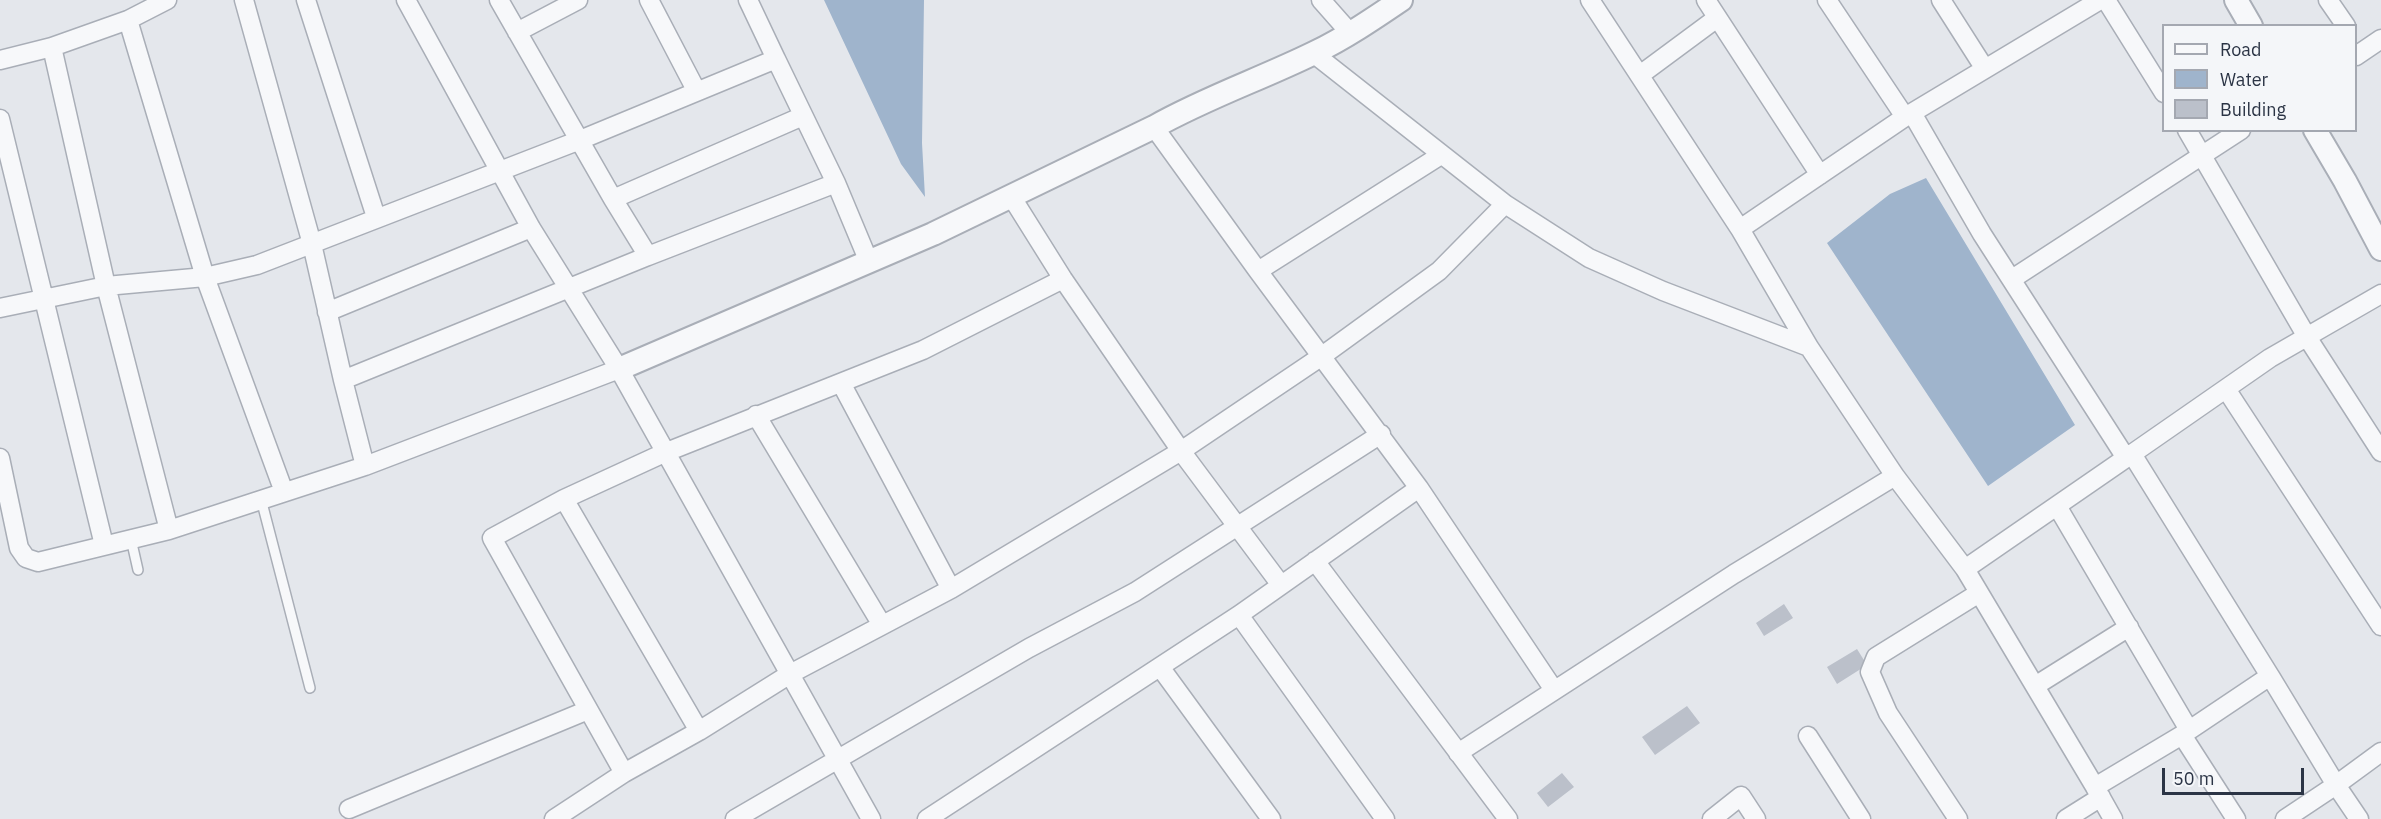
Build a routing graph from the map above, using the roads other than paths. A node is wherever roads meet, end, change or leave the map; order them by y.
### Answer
1 (244, 0) edge
2 (306, 0) edge
3 (406, 0) edge
4 (499, 0) edge
5 (578, 0) edge
6 (649, 0) edge
7 (748, 0) edge
8 (1321, 0) edge
9 (1401, 0) edge
10 (1590, 0) edge
11 (1827, 0) edge
12 (1941, 0) edge
13 (2100, 0) edge
14 (2106, 0) edge
15 (2236, 0) edge
16 (2328, 0) edge
17 (164, 1) edge
18 (1711, 5) edge
19 (129, 20) junction
20 (2250, 24) edge
21 (2345, 24) edge
22 (517, 32) junction
23 (1351, 34) junction
24 (52, 47) junction
25 (1313, 53) junction
26 (776, 59) junction
27 (0, 60) edge
28 (1985, 69) junction
29 (1640, 75) junction
30 (696, 90) junction
31 (2162, 91) edge
32 (1908, 115) junction
33 (803, 116) junction
34 (0, 119) edge
35 (1154, 127) junction
36 (2188, 132) edge
37 (2238, 132) edge
38 (2316, 132) edge
39 (580, 140) junction
40 (1441, 155) junction
41 (2202, 156) junction
42 (499, 171) junction
43 (1820, 175) junction
44 (836, 183) junction
45 (1011, 196) junction
46 (613, 199) junction
47 (1505, 204) junction
48 (376, 217) junction
49 (531, 228) junction
50 (1740, 229) junction
51 (312, 244) junction
52 (2381, 249) edge
53 (648, 256) junction
54 (869, 262) junction
55 (1258, 272) junction
56 (205, 277) junction
57 (1063, 279) junction
58 (2012, 279) junction
59 (106, 286) junction
60 (568, 287) junction
61 (2381, 294) edge
62 (45, 299) junction
63 (0, 308) edge
64 (327, 312) junction
65 (2307, 337) junction
66 (1809, 347) junction
67 (1322, 356) junction
68 (619, 369) junction
69 (343, 380) junction
70 (841, 383) junction
71 (2226, 388) junction
72 (756, 415) junction
73 (1381, 434) junction
74 (1181, 451) junction
75 (2381, 452) edge
76 (664, 453) junction
77 (2129, 456) junction
78 (0, 458) edge
79 (365, 466) junction
80 (1895, 476) junction
81 (1419, 488) junction
82 (284, 492) junction
83 (261, 499) junction
84 (564, 499) junction
85 (2057, 506) junction
86 (1239, 527) junction
87 (169, 530) junction
88 (131, 539) junction
89 (104, 545) junction
90 (1315, 561) junction
91 (1965, 569) junction
92 (138, 570) dead end
93 (1281, 585) junction
94 (951, 589) junction
95 (1979, 593) junction
96 (1239, 615) junction
97 (882, 625) junction
98 (2381, 626) edge
99 (2129, 627) junction
100 (1160, 668) junction
101 (790, 674) junction
102 (2270, 676) junction
103 (2035, 686) junction
104 (310, 688) dead end
105 (1554, 690) junction
106 (588, 710) junction
107 (699, 731) junction
108 (2186, 732) junction
109 (1808, 736) dead end
110 (2381, 752) edge
111 (1458, 753) junction
112 (838, 761) junction
113 (624, 773) junction
114 (2336, 785) junction
115 (2098, 792) junction
116 (349, 809) dead end
117 (554, 819) edge
118 (735, 819) edge
119 (871, 819) edge
120 (927, 819) edge
121 (1271, 819) edge
122 (1385, 819) edge
123 (1508, 819) edge
124 (1712, 819) edge
125 (1756, 819) edge
126 (1862, 819) edge
127 (1958, 819) edge
128 (2066, 819) edge
129 (2113, 819) edge
130 (2236, 819) edge
131 (2286, 819) edge
132 (2359, 819) edge

1 - 51 street
2 - 48 street
3 - 42 street
4 - 22 street
5 - 22 street
6 - 30 street
7 - 26 street
8 - 23 street
9 - 23 street
10 - 29 street
11 - 32 street
12 - 28 street
13 - 28 street
14 - 31 street
15 - 20 street
16 - 21 street
17 - 19 street
18 - 29 street
18 - 43 street
19 - 24 street
19 - 56 street
22 - 39 street
23 - 25 street
24 - 27 street
24 - 59 street
25 - 35 street
25 - 40 street
26 - 30 street
26 - 33 street
28 - 32 street
29 - 50 street
30 - 39 street
32 - 43 street
32 - 58 street
33 - 44 street
33 - 46 street
34 - 62 street
35 - 45 street
35 - 55 street
36 - 41 street
37 - 41 street
38 - 52 street
39 - 42 street
39 - 46 street
40 - 47 street
40 - 55 street
41 - 58 street
41 - 65 street
42 - 48 street
42 - 49 street
43 - 50 street
44 - 53 street
44 - 54 street
45 - 54 street
45 - 57 street
46 - 53 street
47 - 66 street
47 - 67 street
48 - 51 street
49 - 60 street
49 - 64 street
50 - 66 street
51 - 56 street
51 - 64 street
53 - 60 street
54 - 68 street
55 - 67 street
56 - 59 street
56 - 82 street
57 - 70 street
57 - 74 street
58 - 77 street
59 - 62 street
59 - 87 street
60 - 68 street
60 - 69 street
61 - 65 street
62 - 63 street
62 - 89 street
64 - 69 street
65 - 71 street
65 - 75 street
66 - 80 street
67 - 73 street
67 - 74 street
68 - 76 street
68 - 79 street
69 - 79 street
70 - 72 street
70 - 94 street
71 - 77 street
71 - 98 street
72 - 76 street
72 - 97 street
73 - 81 street
73 - 86 street
74 - 86 street
74 - 94 street
76 - 84 street
76 - 101 street
77 - 85 street
77 - 102 street
78 - 89 street
79 - 82 street
80 - 91 street
80 - 105 street
81 - 90 street
81 - 105 street
82 - 83 street
83 - 87 street
83 - 104 lane
84 - 106 street
84 - 107 street
85 - 91 street
85 - 99 street
86 - 93 street
86 - 112 street
87 - 88 street
88 - 89 street
88 - 92 lane
90 - 93 street
90 - 111 street
91 - 95 street
93 - 96 street
94 - 97 street
95 - 103 street
95 - 127 street
96 - 100 street
96 - 122 street
97 - 101 street
99 - 103 street
99 - 108 street
100 - 120 street
100 - 121 street
101 - 107 street
101 - 112 street
102 - 108 street
102 - 114 street
103 - 115 street
105 - 111 street
106 - 113 street
106 - 116 street
107 - 113 street
108 - 115 street
108 - 130 street
109 - 126 street
110 - 114 street
111 - 123 street
112 - 118 street
112 - 119 street
113 - 117 street
114 - 131 street
114 - 132 street
115 - 128 street
115 - 129 street
124 - 125 street

